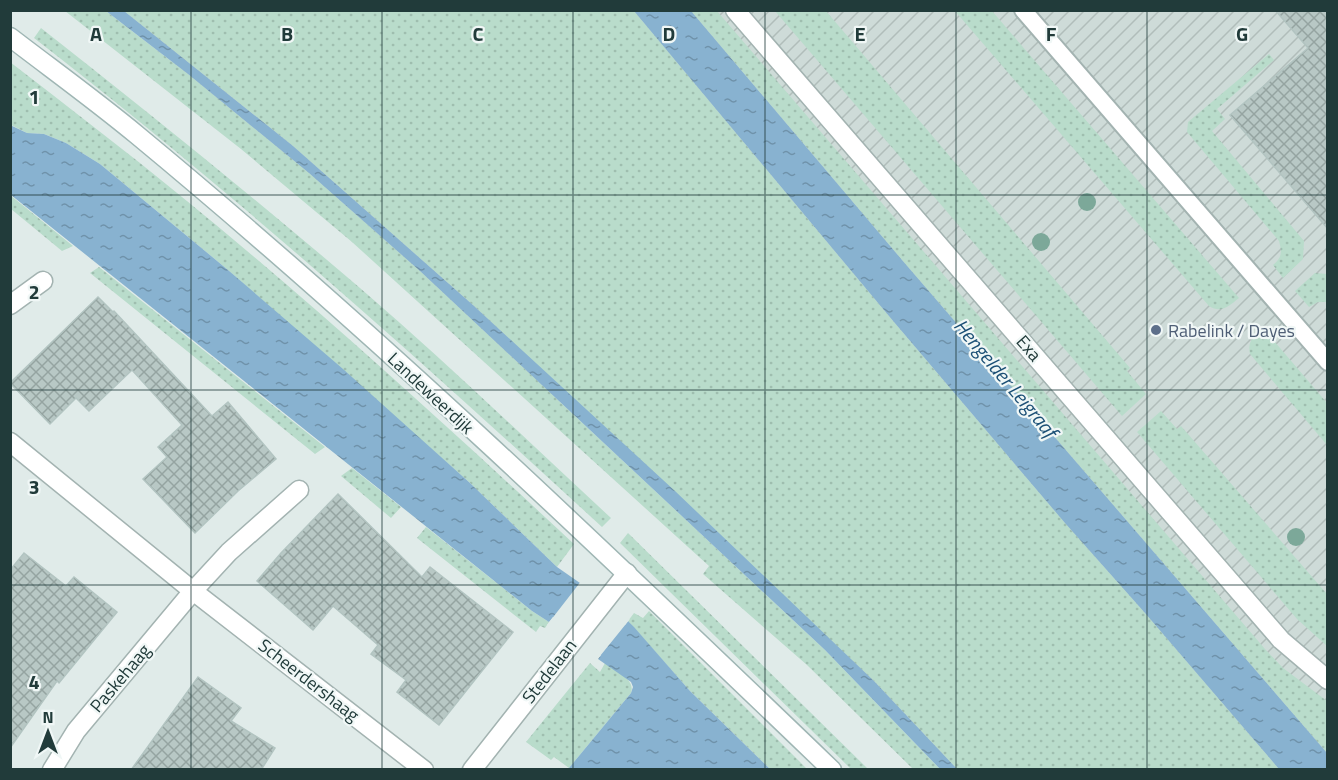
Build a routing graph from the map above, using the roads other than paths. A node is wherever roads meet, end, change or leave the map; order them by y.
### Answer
1 (735, 10) edge
2 (1023, 10) edge
3 (10, 37) edge
4 (43, 281) dead end
5 (10, 305) edge
6 (1328, 362) edge
7 (10, 442) edge
8 (299, 490) dead end
9 (627, 573) junction
10 (193, 591) junction
11 (1328, 680) edge
12 (52, 770) edge
13 (424, 770) edge
14 (472, 770) edge
15 (832, 770) edge

1 - 11 street, Exa
2 - 6 lane
3 - 9 street, Landeweerdijk
4 - 5 street
7 - 10 street, Scheerdershaag
8 - 10 street
9 - 14 street, Stedelaan
9 - 15 street, Landeweerdijk
10 - 12 street, Paskehaag
10 - 13 street, Scheerdershaag

